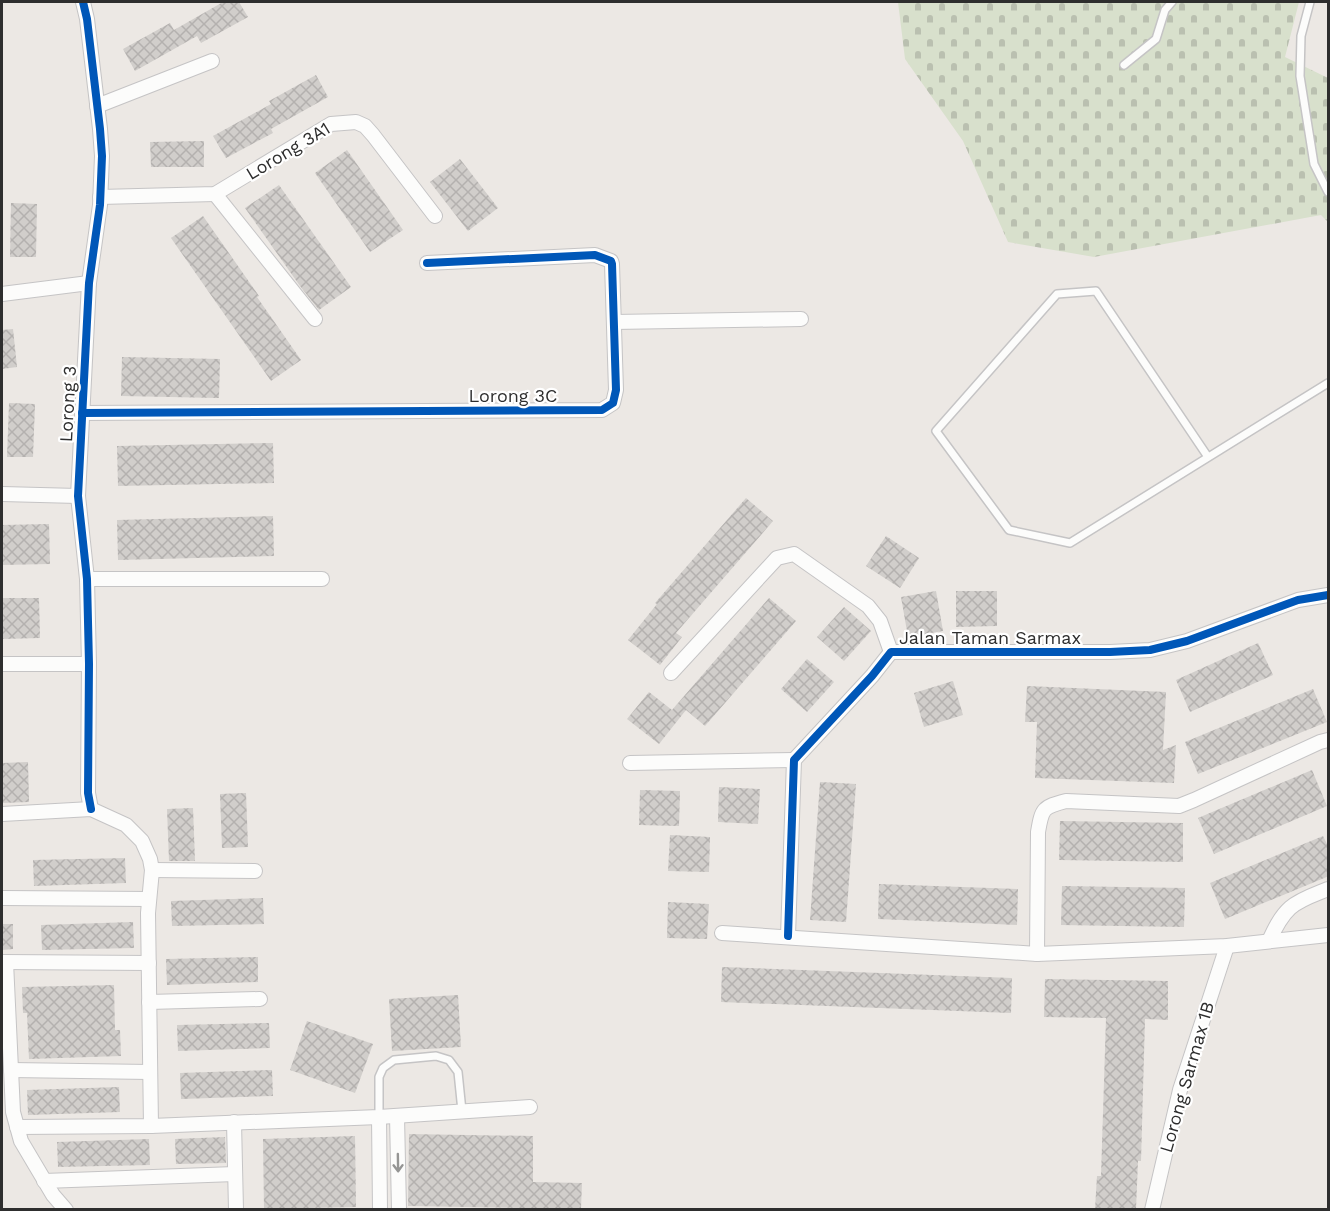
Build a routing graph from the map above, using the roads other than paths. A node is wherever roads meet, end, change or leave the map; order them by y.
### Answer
1 (83, 2) edge
2 (1172, 2) edge
3 (1310, 2) edge
4 (212, 61) dead end
5 (1124, 65) dead end
6 (97, 106) junction
7 (1329, 192) edge
8 (215, 194) junction
9 (100, 197) junction
10 (435, 216) dead end
11 (427, 263) dead end
12 (88, 283) junction
13 (2, 294) edge
14 (315, 319) dead end
15 (801, 319) dead end
16 (614, 322) junction
17 (1329, 383) edge
18 (82, 413) junction
19 (1208, 458) junction
20 (2, 494) edge
21 (78, 496) junction
22 (87, 579) junction
23 (322, 579) dead end
24 (1329, 595) edge
25 (891, 652) junction
26 (2, 664) edge
27 (89, 664) junction
28 (672, 674) dead end
29 (1329, 740) edge
30 (794, 760) junction
31 (630, 763) dead end
32 (91, 809) junction
33 (2, 814) edge
34 (152, 870) junction
35 (255, 872) dead end
36 (1329, 889) edge
37 (2, 898) edge
38 (149, 899) junction
39 (722, 933) dead end
40 (1329, 935) edge
41 (788, 936) junction
42 (1269, 941) junction
43 (1227, 946) junction
44 (1037, 954) junction
45 (4, 962) edge
46 (148, 963) junction
47 (260, 999) dead end
48 (149, 1002) junction
49 (11, 1070) junction
50 (150, 1072) junction
51 (530, 1107) dead end
52 (462, 1111) junction
53 (397, 1116) junction
54 (379, 1117) junction
55 (234, 1122) junction
56 (151, 1126) junction
57 (17, 1127) junction
58 (235, 1174) junction
59 (44, 1181) junction
60 (66, 1209) edge
61 (236, 1209) edge
62 (380, 1209) edge
63 (399, 1209) edge
64 (1152, 1209) edge

1 - 6 street, Lorong 3
2 - 5 lane
3 - 7 lane
4 - 6 street
6 - 9 street, Lorong 3
8 - 9 street, Lorong 3A1
8 - 10 street, Lorong 3A1
8 - 14 street
9 - 12 street, Lorong 3
11 - 16 street, Lorong 3C
12 - 13 street
12 - 18 street, Lorong 3
15 - 16 street
16 - 18 street, Lorong 3C
17 - 19 lane
18 - 21 street, Lorong 3
19 - 19 lane
20 - 21 street
21 - 22 street, Lorong 3
22 - 23 street
22 - 27 street, Lorong 3
24 - 25 street, Jalan Taman Sarmax
25 - 28 street
25 - 30 street, Jalan Taman Sarmax
26 - 27 street
27 - 32 street, Lorong 3
29 - 44 street
30 - 31 street
30 - 41 street
32 - 33 street
32 - 34 street
34 - 35 street
34 - 38 street
36 - 42 street
37 - 38 street
38 - 46 street
39 - 41 street
40 - 42 street
41 - 44 street
42 - 43 street
43 - 44 street
43 - 64 street, Lorong Sarmax 1B
45 - 46 street
45 - 49 street
46 - 48 street
47 - 48 street
48 - 50 street
49 - 50 street
49 - 57 street
50 - 56 street
51 - 52 street
52 - 53 street
52 - 54 lane
53 - 54 street
53 -> 63 street
54 - 55 street
54 - 62 street
55 - 56 street
55 - 58 street
56 - 57 street
57 - 59 street
58 - 59 street
58 - 61 street
59 - 60 street

